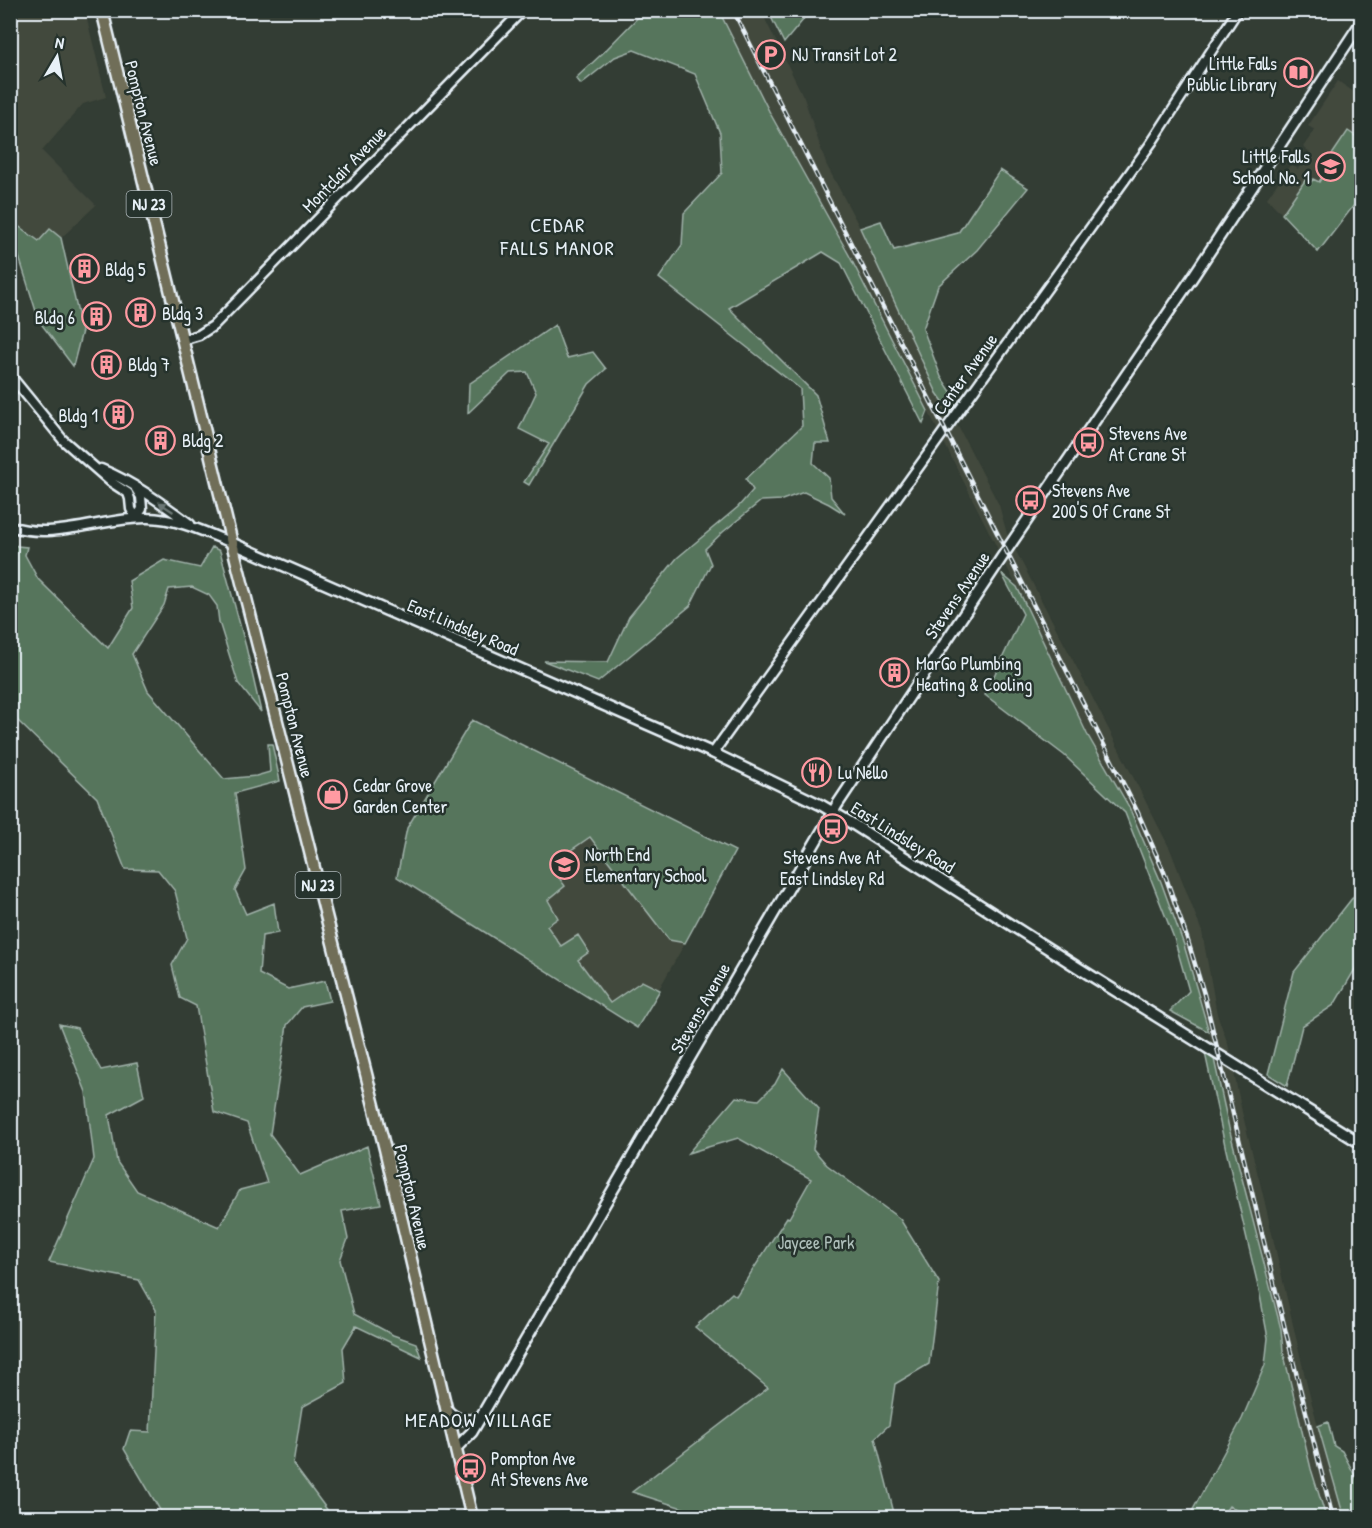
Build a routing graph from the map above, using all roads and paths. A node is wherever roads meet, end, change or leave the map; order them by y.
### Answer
1 (102, 10) edge
2 (523, 10) edge
3 (1238, 10) edge
4 (1362, 21) edge
5 (182, 340) junction
6 (10, 375) edge
7 (95, 467) junction
8 (135, 487) junction
9 (136, 518) junction
10 (10, 526) edge
11 (195, 528) junction
12 (232, 543) junction
13 (713, 753) junction
14 (833, 812) junction
15 (1362, 1144) edge
16 (447, 1410) junction
17 (482, 1416) junction
18 (456, 1448) junction
19 (472, 1518) edge

1 - 5 main road, Pompton Avenue / NJ 23
2 - 5 street, Montclair Avenue
3 - 13 street, Center Avenue
4 - 14 main road, Stevens Avenue
5 - 12 main road, Pompton Avenue / NJ 23
6 - 7 street
7 - 8 street
7 - 9 street
8 - 9 street
11 -> 8 street
9 - 10 street
9 - 11 street
11 - 12 street
12 - 13 main road, East Lindsley Road
12 - 16 main road, Pompton Avenue / NJ 23
13 - 14 main road, East Lindsley Road
14 - 15 main road, East Lindsley Road
14 - 17 main road, Stevens Avenue
16 - 17 main road
16 - 18 main road, Pompton Avenue / NJ 23
17 - 18 main road, Stevens Avenue
18 - 19 main road, Pompton Avenue / NJ 23

